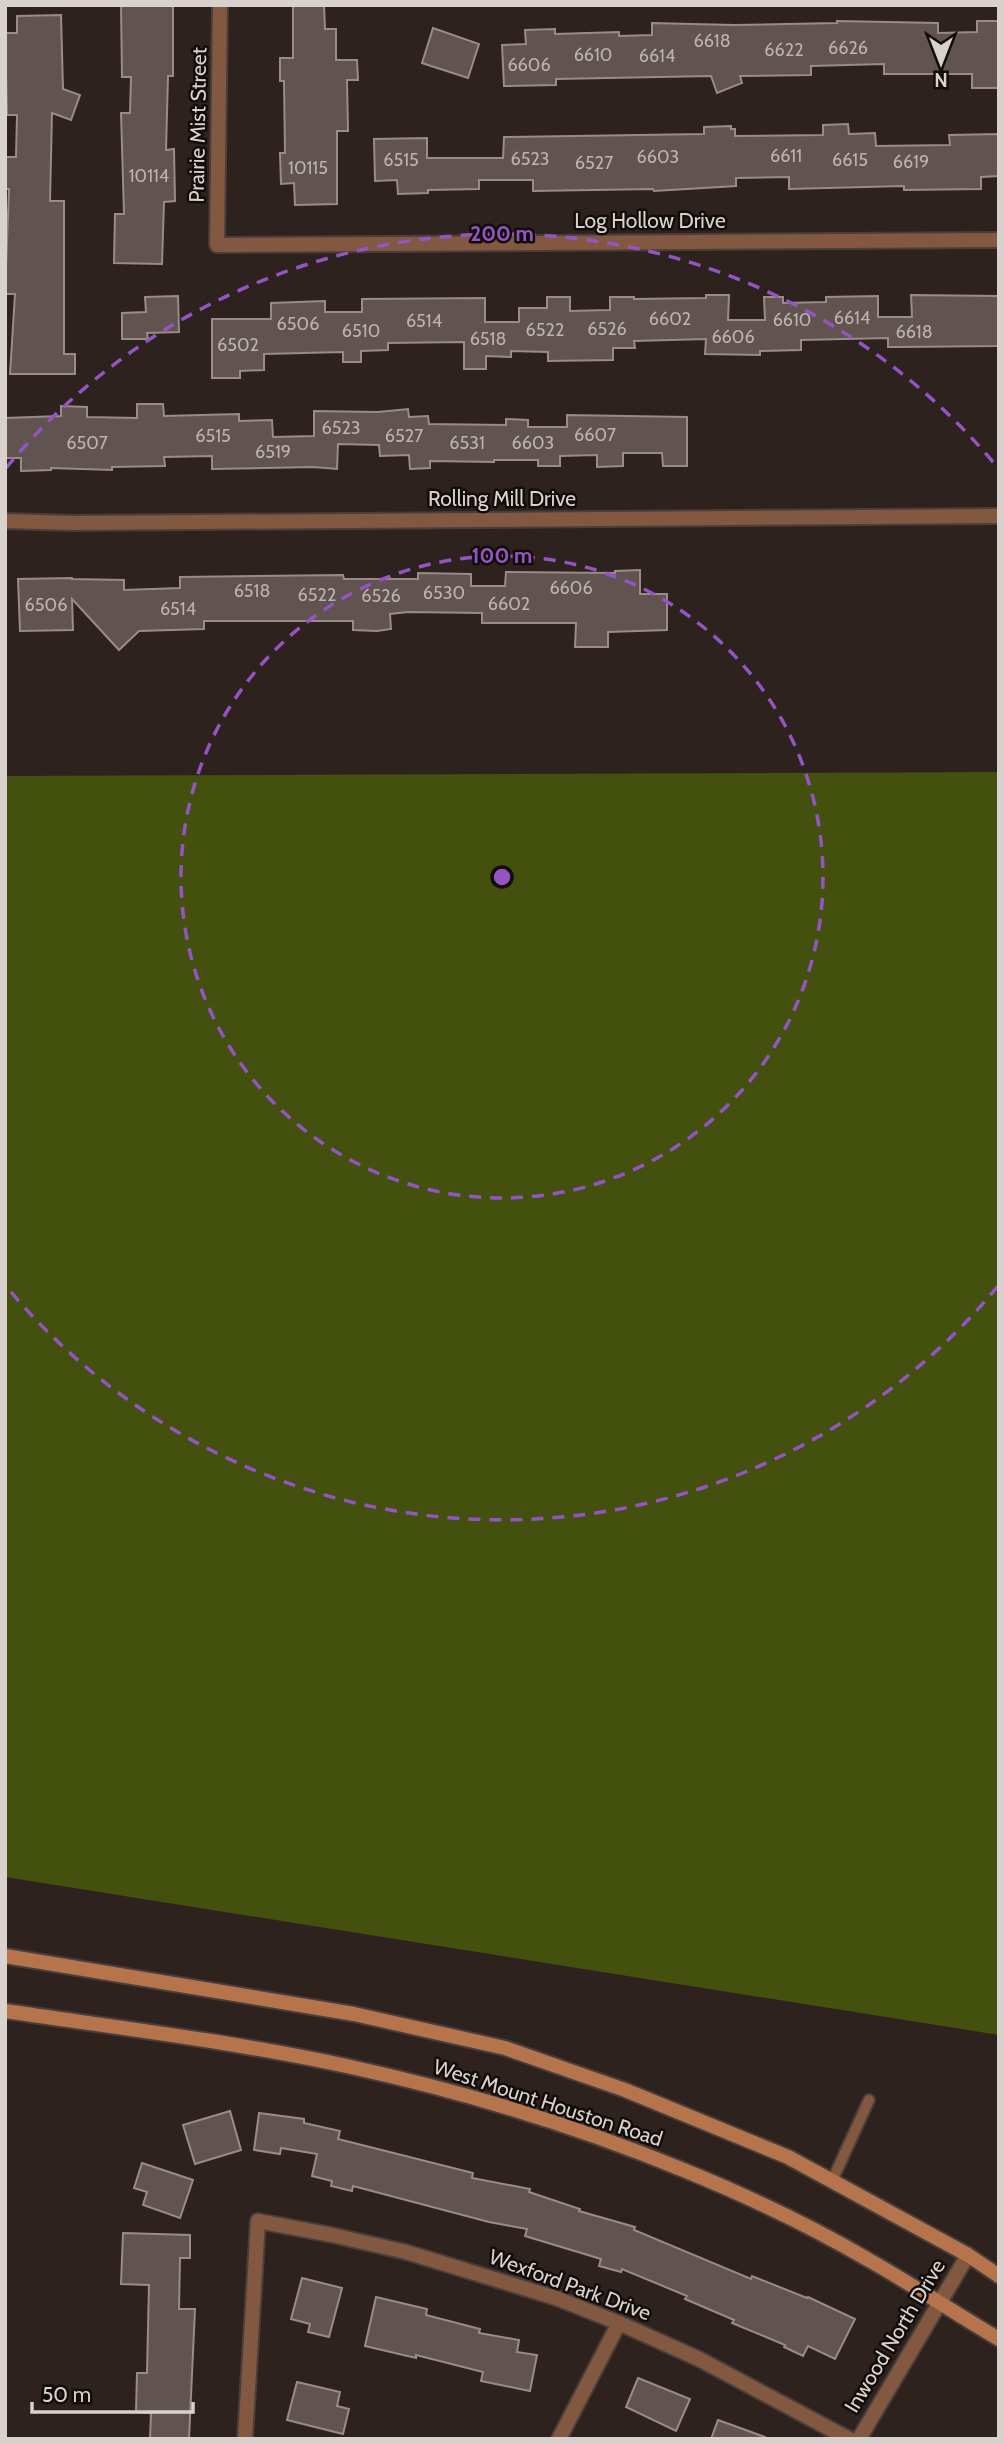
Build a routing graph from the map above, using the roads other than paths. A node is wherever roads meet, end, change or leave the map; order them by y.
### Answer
1 (220, 5) edge
2 (999, 240) edge
3 (217, 244) joint
4 (999, 516) edge
5 (5, 521) edge
6 (5, 1956) edge
7 (5, 2011) edge
8 (869, 2099) dead end
9 (832, 2182) junction
10 (968, 2255) junction
11 (999, 2276) edge
12 (938, 2303) junction
13 (619, 2323) junction
14 (999, 2339) edge
15 (244, 2439) edge
16 (559, 2439) edge
17 (849, 2439) edge
18 (859, 2439) edge

1 - 3 street, Prairie Mist Street
2 - 3 street, Log Hollow Drive
4 - 5 street, Rolling Mill Drive
6 - 9 main road, West Mount Houston Road
7 - 12 main road, West Mount Houston Road
8 - 9 lane
9 - 10 main road, West Mount Houston Road
10 - 11 main road, West Mount Houston Road
10 - 12 street, Inwood North Drive
12 - 14 main road, West Mount Houston Road
12 - 18 street, Inwood North Drive
13 - 15 street, Wexford Park Drive
13 - 16 street
13 - 17 street, Wexford Park Drive

